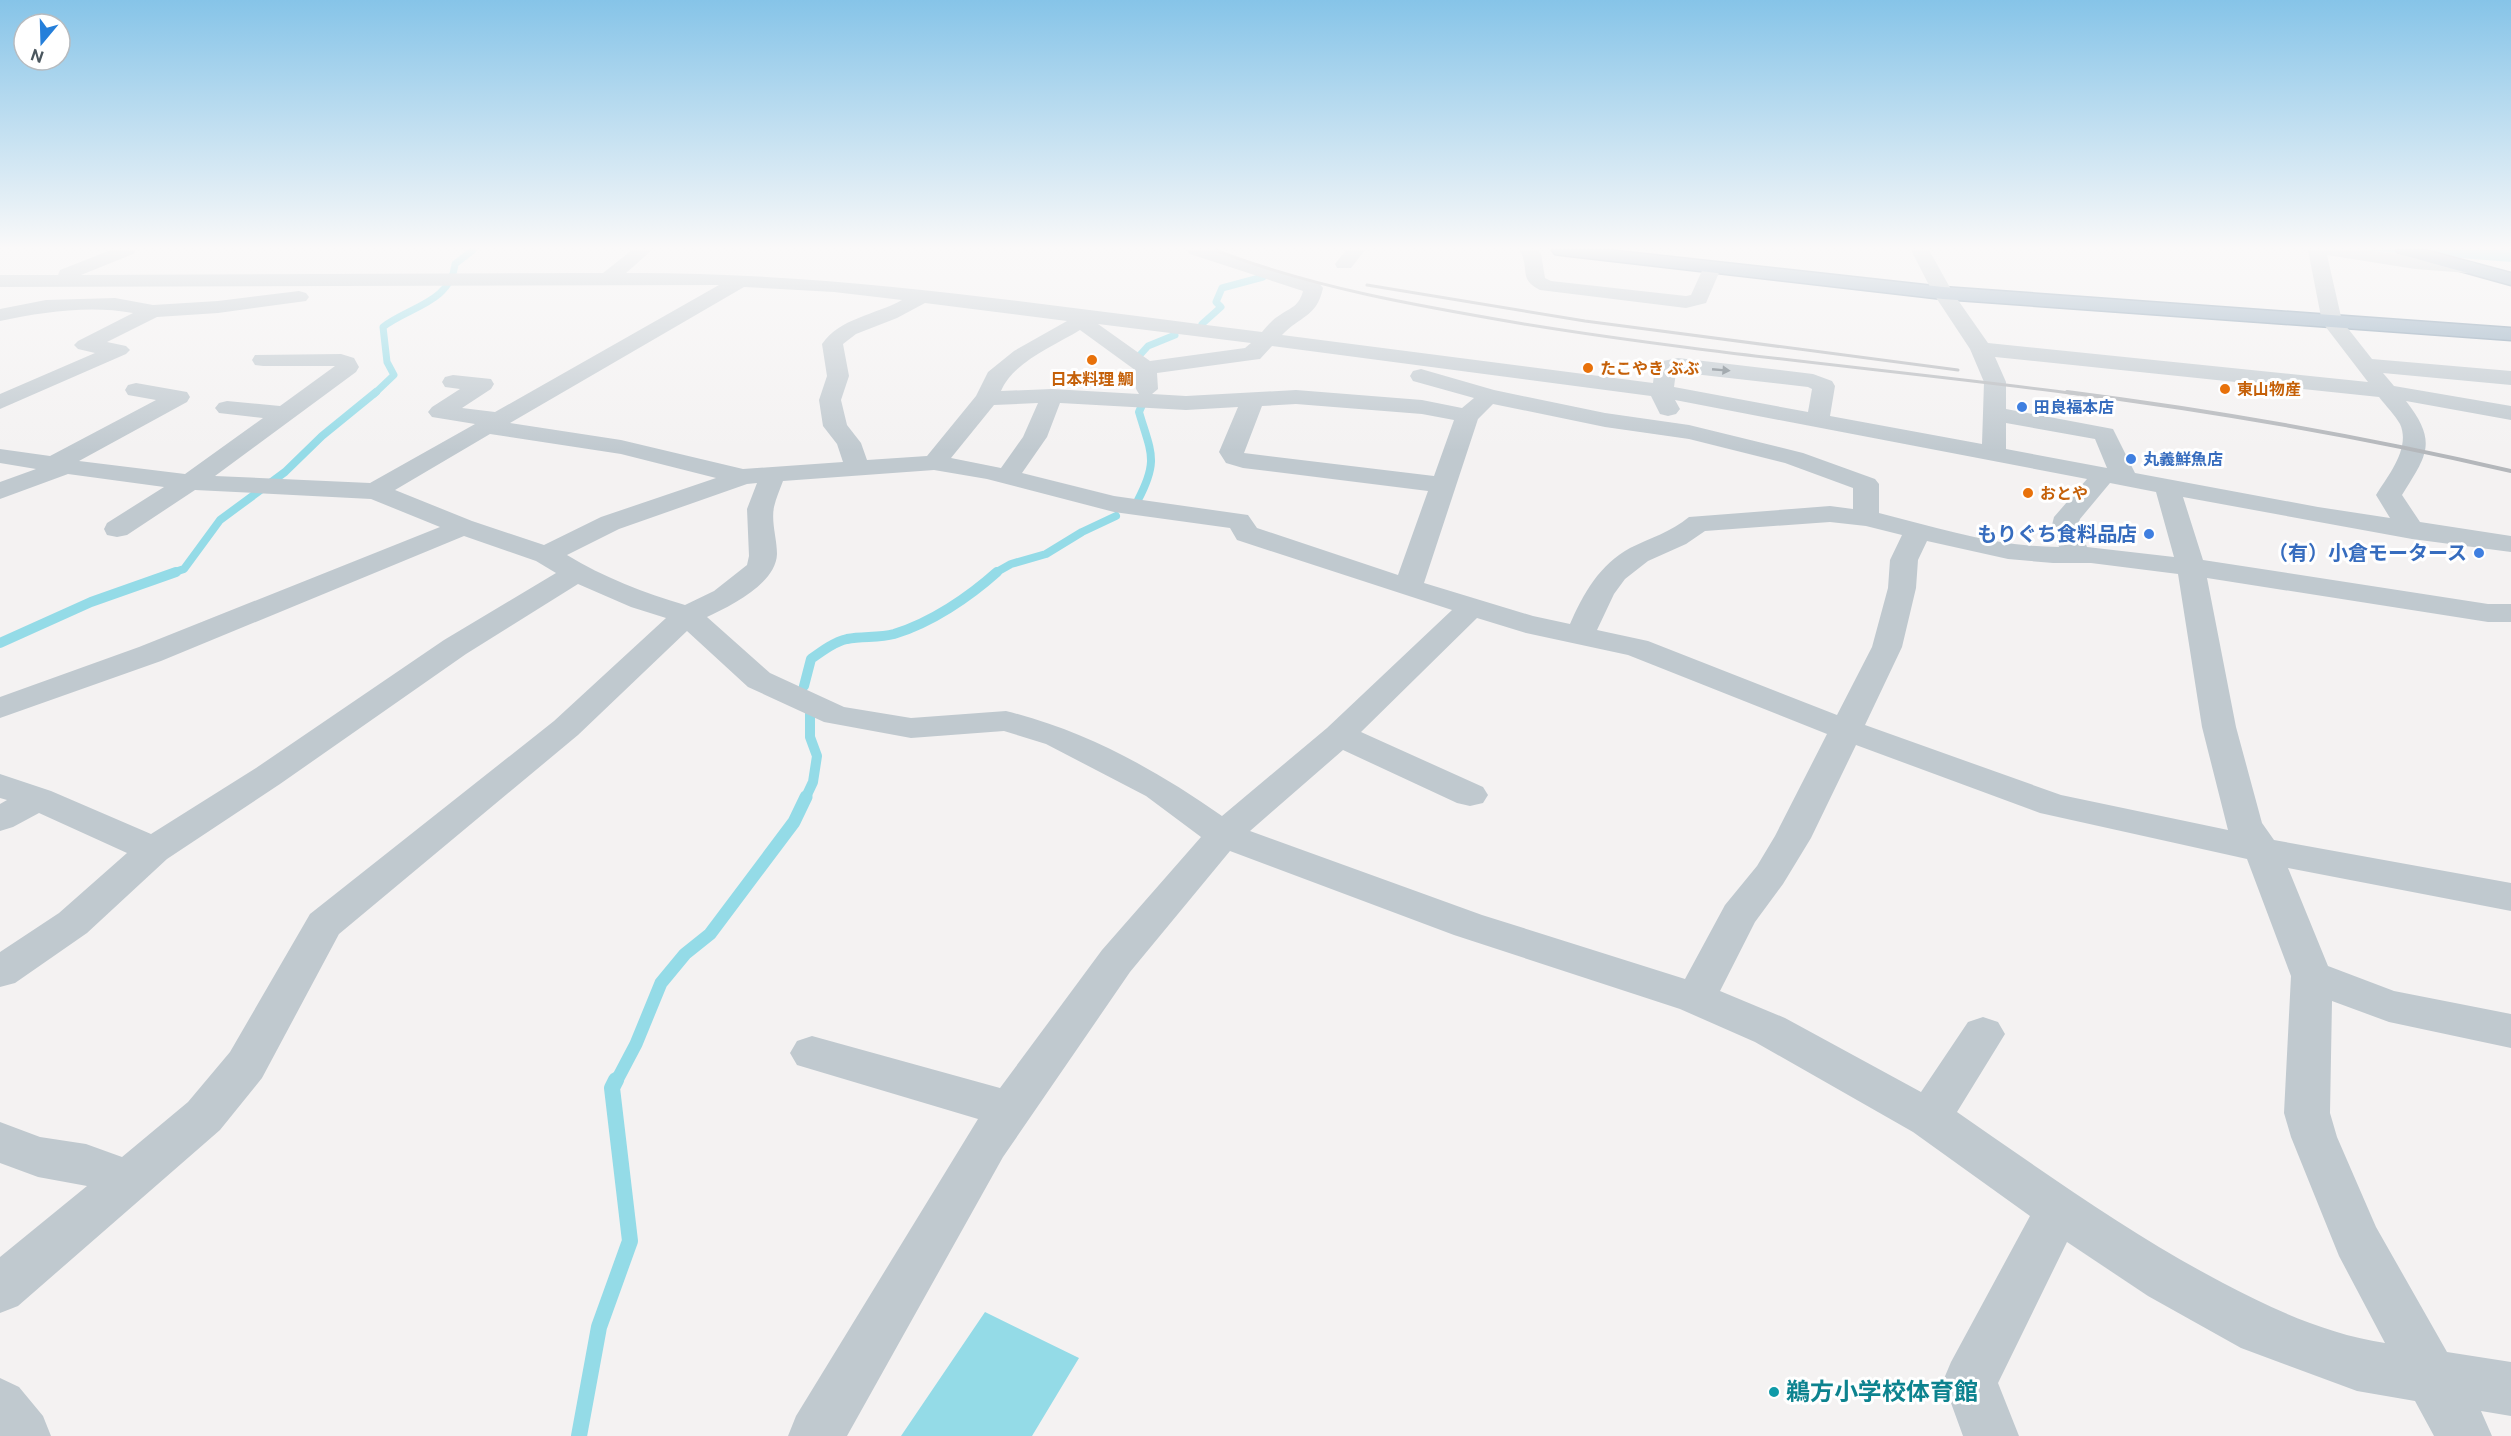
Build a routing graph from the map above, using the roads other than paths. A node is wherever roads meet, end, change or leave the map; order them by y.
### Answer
1 (141, 317) edge
2 (678, 317) edge
3 (884, 317) edge
4 (1087, 317) junction
5 (1291, 317) edge
6 (1959, 317) edge
7 (2265, 317) edge
8 (2331, 317) edge
9 (2332, 322) junction
10 (2511, 334) edge
11 (1267, 339) junction
12 (1981, 349) junction
13 (1345, 350) junction
14 (263, 360) dead end
15 (2368, 365) junction
16 (1146, 368) junction
17 (1504, 371) junction
18 (2511, 378) edge
19 (453, 382) dead end
20 (136, 390) dead end
21 (1662, 391) junction
22 (2385, 391) junction
23 (1052, 396) junction
24 (1490, 396) junction
25 (987, 398) junction
26 (1253, 399) junction
27 (1148, 401) junction
28 (0, 402) edge
29 (227, 408) dead end
30 (285, 413) junction
31 (2511, 413) edge
32 (1997, 414) junction
33 (1467, 416) junction
34 (1818, 420) junction
35 (494, 423) junction
36 (1678, 430) junction
37 (1994, 454) junction
38 (0, 456) edge
39 (934, 463) junction
40 (59, 466) junction
41 (857, 468) junction
42 (773, 474) junction
43 (743, 477) junction
44 (1007, 477) junction
45 (2114, 477) junction
46 (190, 482) junction
47 (1443, 485) junction
48 (2167, 487) junction
49 (0, 491) edge
50 (375, 491) junction
51 (1866, 518) junction
52 (463, 527) junction
53 (117, 529) dead end
54 (1918, 531) junction
55 (2412, 531) junction
56 (2511, 544) edge
57 (546, 555) junction
58 (2076, 555) junction
59 (2190, 567) junction
60 (576, 573) junction
61 (1408, 587) junction
62 (1471, 608) junction
63 (2511, 613) edge
64 (687, 615) junction
65 (1580, 635) junction
66 (0, 708) edge
67 (1847, 730) junction
68 (1339, 735) junction
69 (0, 785) edge
70 (1470, 795) dead end
71 (38, 799) junction
72 (0, 819) edge
73 (1223, 835) junction
74 (154, 850) junction
75 (2262, 850) junction
76 (2511, 897) edge
77 (0, 972) edge
78 (2312, 976) junction
79 (1695, 998) junction
80 (2511, 1031) edge
81 (1983, 1034) dead end
82 (812, 1053) dead end
83 (1011, 1110) junction
84 (1929, 1118) junction
85 (0, 1142) edge
86 (128, 1181) junction
87 (2059, 1209) junction
88 (0, 1289) edge
89 (2431, 1377) junction
90 (2511, 1389) edge
91 (0, 1406) edge
92 (23, 1436) edge
93 (816, 1436) edge
94 (1991, 1436) edge
95 (2464, 1436) edge

1 - 28 street
2 - 35 street
3 - 41 street
4 - 11 street
4 - 16 street
4 - 25 street
5 - 11 street
6 - 12 street
7 - 9 highway
8 - 9 street
9 - 10 highway
9 - 15 street
11 - 13 street
11 - 16 street
12 - 22 street
12 - 32 street
13 - 17 street
13 - 24 street
14 - 30 street
15 - 18 street
15 - 22 street
16 - 27 street
17 - 21 street
17 - 24 street
19 - 35 street
20 - 40 street
21 - 34 street
21 -> 34 street
21 - 36 street
22 - 31 street
22 - 55 street
23 - 25 street
23 - 27 street
23 - 44 street
24 - 33 street
24 - 36 street
25 - 39 street
26 - 27 street
26 - 33 street
26 - 47 street
29 - 30 street
30 - 46 street
32 - 37 street
32 - 45 street
33 - 47 street
34 - 37 street
35 - 43 street
35 - 50 street
36 - 51 street
37 - 45 street
38 - 40 street
39 - 41 street
39 - 44 street
40 - 46 street
40 - 49 street
41 - 42 street
42 - 43 street
42 - 64 street
43 - 57 street
44 - 61 street
45 - 48 street
45 - 58 street
46 - 50 street
46 - 53 street
47 - 61 street
48 - 55 street
48 - 59 street
50 - 52 street
51 - 54 street
51 - 65 street
52 - 57 street
52 - 66 street
54 - 58 street
54 - 67 street
55 - 56 street
57 - 60 street
58 - 59 street
59 - 63 street
59 - 75 street
60 - 64 street
60 - 74 street
61 - 62 street
62 - 65 street
62 - 68 street
64 - 73 street
64 - 86 street
65 - 67 street
67 - 75 street
67 - 79 street
68 - 70 street
68 - 73 street
69 - 71 street
71 - 72 street
71 - 74 street
73 - 79 street
73 - 83 street
74 - 77 street
75 - 76 street
75 - 78 street
78 - 80 street
78 - 89 street
79 - 84 street
81 - 84 street
82 - 83 street
83 - 93 street
84 - 87 street
85 - 86 street
86 - 88 street
87 - 89 street
87 - 94 street
89 - 90 street
89 - 95 street
91 - 92 street

